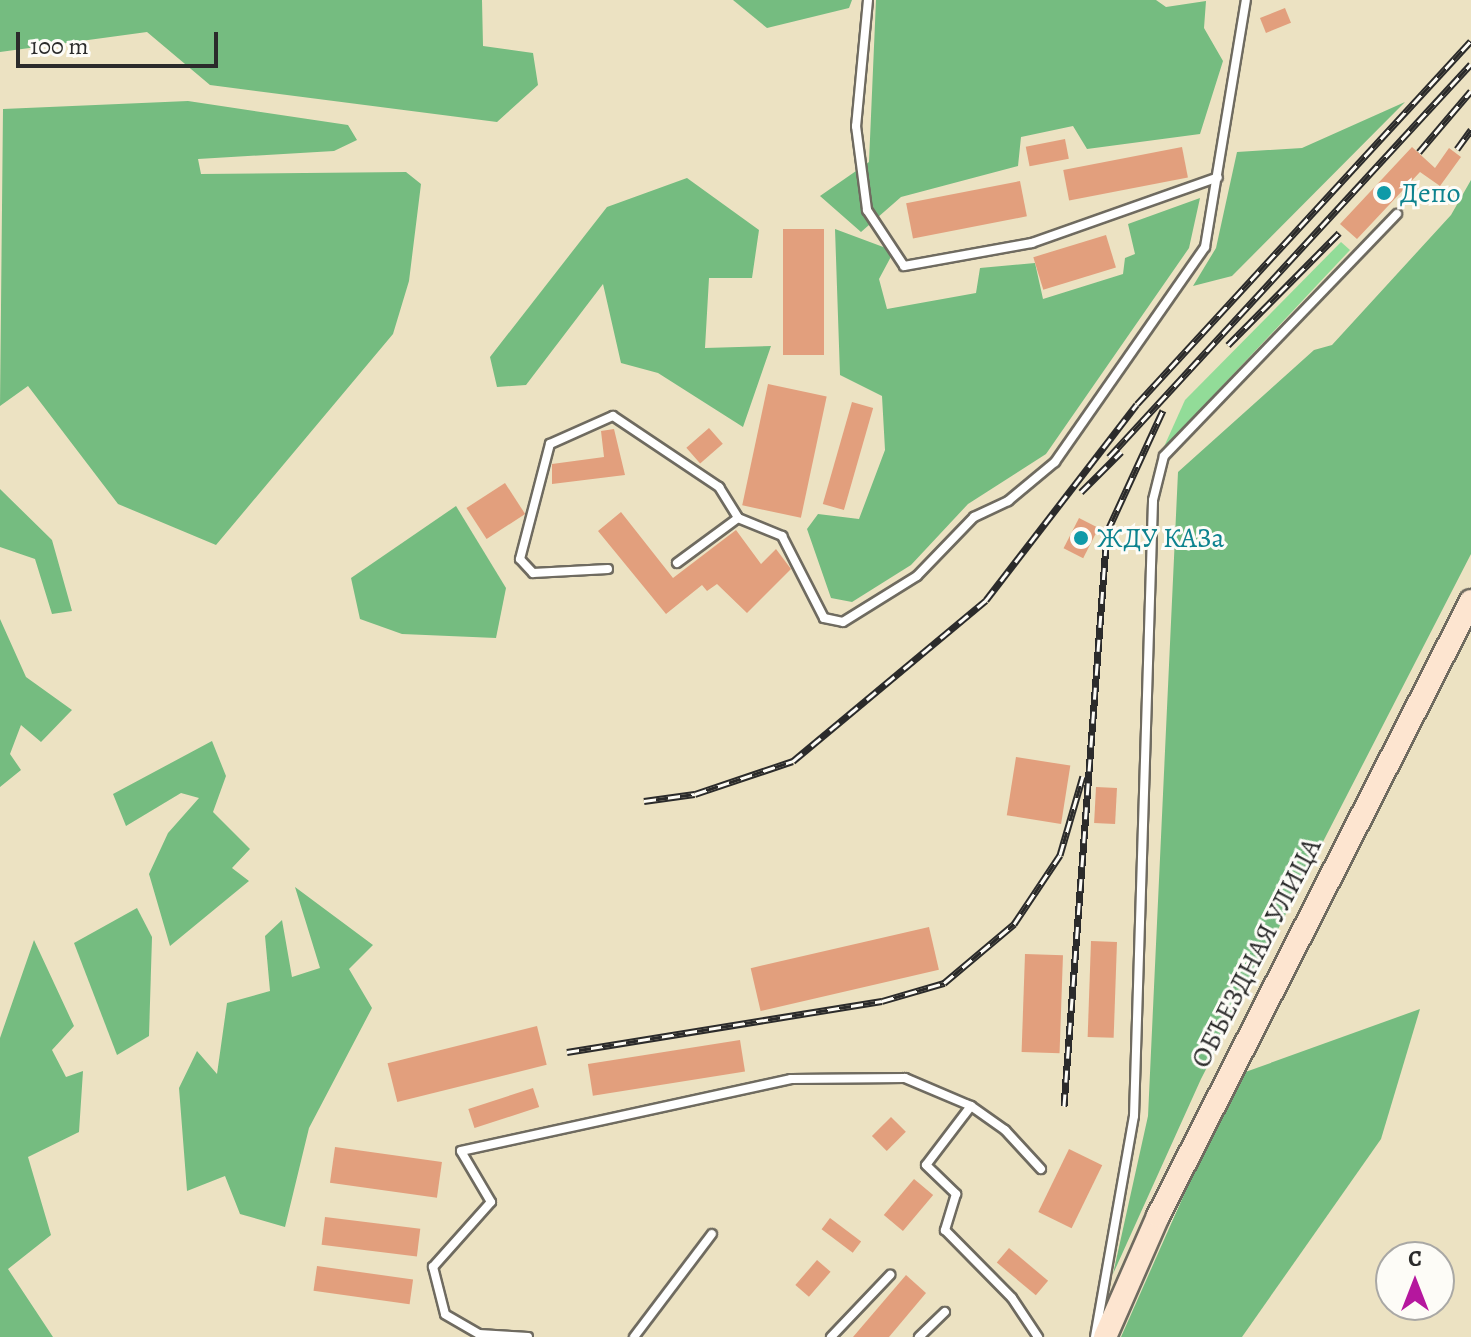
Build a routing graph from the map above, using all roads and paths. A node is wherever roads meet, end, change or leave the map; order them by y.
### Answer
1 (868, 0) edge
2 (1246, 0) edge
3 (1218, 177) junction
4 (1397, 214) dead end
5 (738, 518) junction
6 (677, 563) dead end
7 (608, 569) dead end
8 (1471, 601) edge
9 (971, 1106) junction
10 (1041, 1169) dead end
11 (712, 1234) dead end
12 (890, 1275) dead end
13 (945, 1312) dead end
14 (528, 1337) edge
15 (634, 1337) edge
16 (831, 1337) edge
17 (919, 1337) edge
18 (1038, 1337) edge
19 (1095, 1337) edge
20 (1105, 1337) edge

1 - 3 lane
2 - 3 lane
3 - 5 lane
4 - 19 lane
5 - 6 lane
5 - 7 lane
8 - 20 main road, ОБЪЕЗДНАЯ УЛИЦА
9 - 10 lane
9 - 14 lane
9 - 18 lane
11 - 15 lane
12 - 16 lane
13 - 17 lane

